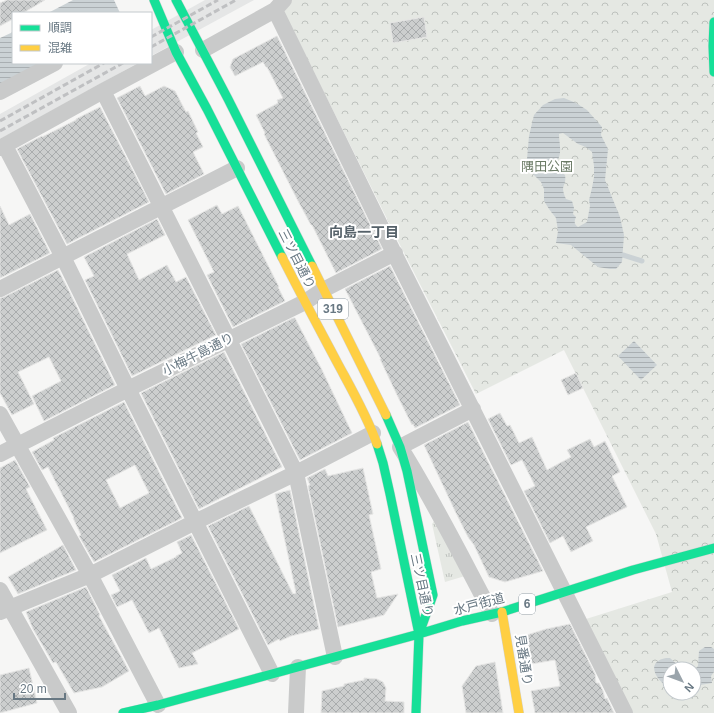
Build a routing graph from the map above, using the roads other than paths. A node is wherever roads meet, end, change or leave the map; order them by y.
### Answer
1 (176, 0) edge
2 (156, 4) edge
3 (280, 5) edge
4 (714, 22) edge
5 (203, 50) junction
6 (176, 52) junction
7 (52, 64) edge
8 (714, 72) edge
9 (103, 91) junction
10 (0, 92) edge
11 (2, 147) edge
12 (237, 168) junction
13 (161, 207) junction
14 (394, 253) junction
15 (63, 256) junction
16 (0, 289) edge
17 (323, 290) junction
18 (304, 302) junction
19 (228, 339) junction
20 (128, 389) junction
21 (473, 409) junction
22 (0, 414) edge
23 (373, 433) junction
24 (17, 445) junction
25 (400, 447) junction
26 (0, 454) edge
27 (296, 473) junction
28 (196, 522) junction
29 (714, 548) edge
30 (90, 575) junction
31 (0, 590) edge
32 (564, 592) junction
33 (5, 610) edge
34 (497, 613) junction
35 (419, 634) junction
36 (334, 657) junction
37 (298, 667) junction
38 (272, 674) junction
39 (150, 708) edge
40 (69, 713) edge
41 (123, 713) edge
42 (296, 713) edge
43 (416, 713) edge
44 (519, 713) edge
45 (625, 713) edge

1 - 5 main road, 三ツ目通り / 319
2 - 6 main road, 三ツ目通り / 319
3 - 5 street
3 - 14 street
4 - 8 main road
5 - 17 main road, 三ツ目通り / 319
6 - 9 street
6 - 12 main road, 三ツ目通り / 319
7 - 10 street
9 - 11 street
9 - 13 street
11 - 15 street
12 - 13 street
12 - 18 main road, 三ツ目通り / 319
13 - 15 street
13 - 19 street
14 - 17 street, 小梅牛島通り
14 - 21 street
15 - 16 street
15 - 20 street
17 - 18 street, 小梅牛島通り
17 - 25 main road, 三ツ目通り / 319
18 - 19 street, 小梅牛島通り
18 - 23 main road, 三ツ目通り / 319
19 - 20 street, 小梅牛島通り
19 - 27 street
20 - 24 street, 小梅牛島通り
20 - 28 street
21 - 25 street
21 - 32 street
22 - 24 street
23 - 27 street
23 - 35 main road, 三ツ目通り / 319
24 - 26 street, 小梅牛島通り
24 - 30 street
25 - 34 street
25 - 35 main road, 三ツ目通り / 319
27 - 28 street
27 - 36 street
28 - 30 street
28 - 38 street
29 - 32 main road, 水戸街道 / 6
30 - 33 street
30 - 39 street
31 - 33 street
32 - 34 main road, 水戸街道 / 6
32 - 45 street
33 - 40 street
34 - 35 main road, 水戸街道 / 6
34 - 44 main road, 見番通り
35 - 36 main road, 水戸街道
35 - 43 main road
36 - 37 main road, 水戸街道
37 - 38 main road, 水戸街道
37 - 42 street
38 - 39 main road, 水戸街道
39 - 41 main road, 水戸街道

